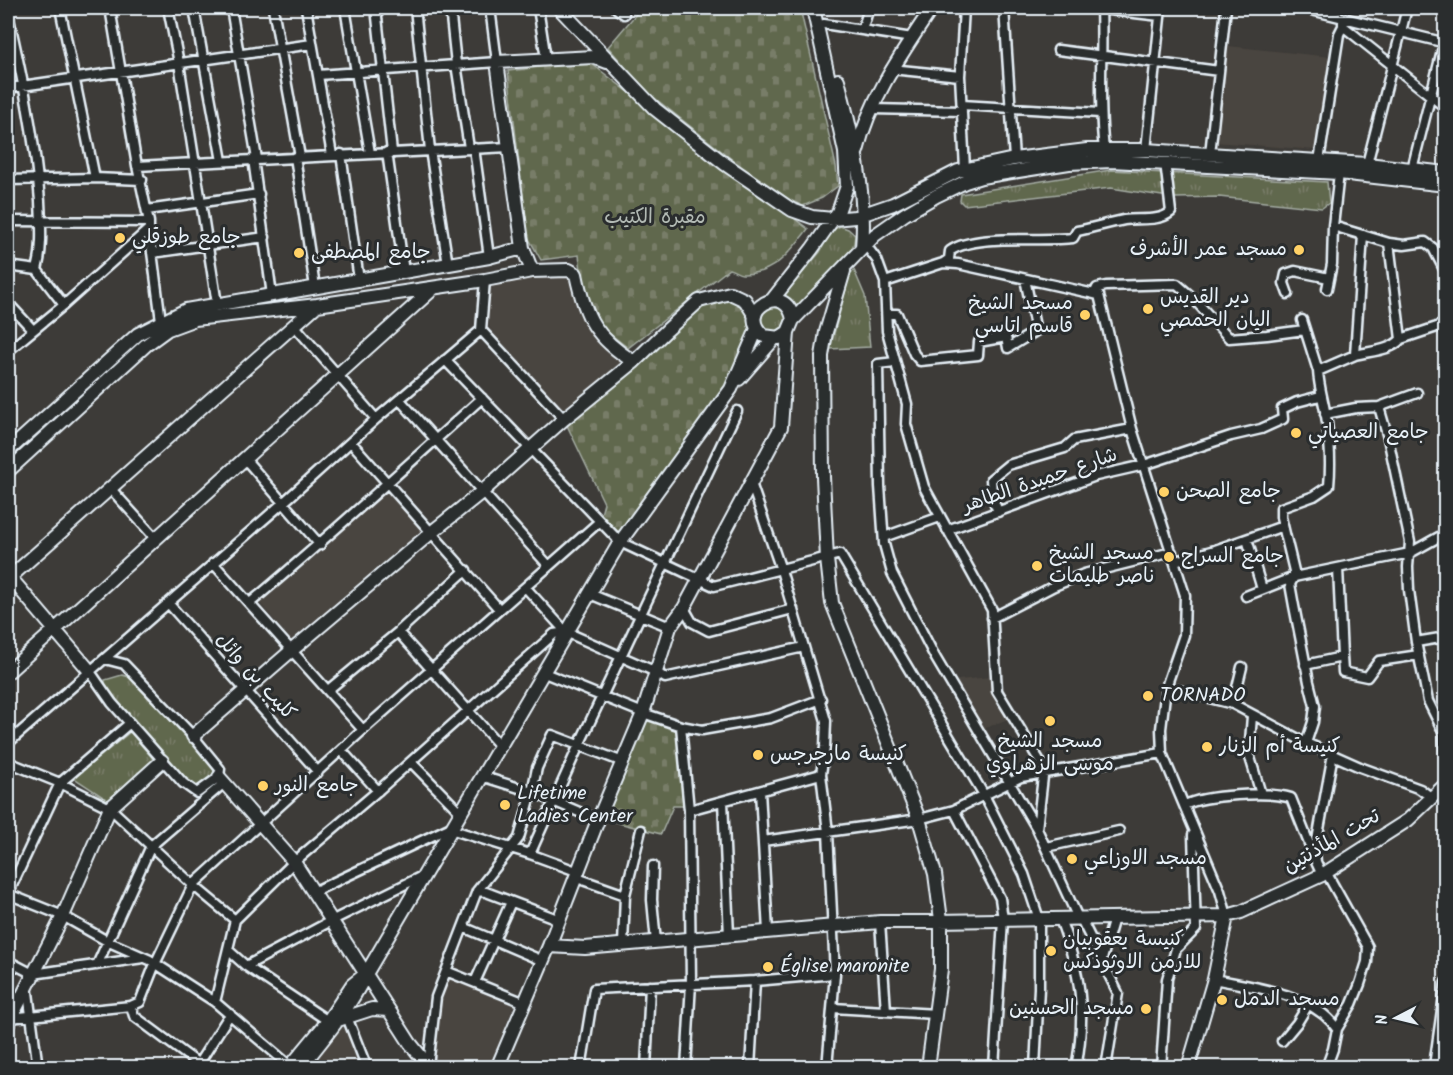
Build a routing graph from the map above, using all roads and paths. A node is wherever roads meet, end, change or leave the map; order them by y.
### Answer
1 (60, 8) edge
2 (110, 8) edge
3 (168, 8) edge
4 (194, 8) edge
5 (231, 8) edge
6 (273, 8) edge
7 (306, 8) edge
8 (345, 8) edge
9 (376, 8) edge
10 (415, 8) edge
11 (450, 8) edge
12 (490, 8) edge
13 (538, 8) edge
14 (559, 8) edge
15 (616, 8) edge
16 (813, 8) edge
17 (820, 8) edge
18 (869, 8) edge
19 (932, 8) edge
20 (964, 8) edge
21 (1004, 8) edge
22 (1098, 8) edge
23 (1226, 8) edge
24 (1302, 8) edge
25 (1407, 8) edge
26 (1161, 12) edge
27 (8, 14) edge
28 (624, 14) dead end
29 (1343, 22) junction
30 (824, 24) junction
31 (862, 30) junction
32 (1400, 32) junction
33 (912, 38) junction
34 (1445, 43) edge
35 (312, 44) junction
36 (281, 49) junction
37 (1058, 50) dead end
38 (240, 55) junction
39 (1102, 55) junction
40 (546, 59) junction
41 (203, 60) junction
42 (497, 62) junction
43 (1155, 62) junction
44 (179, 63) junction
45 (456, 64) junction
46 (611, 64) junction
47 (1392, 64) junction
48 (421, 67) junction
49 (891, 69) junction
50 (382, 70) junction
51 (1219, 71) junction
52 (357, 72) junction
53 (122, 73) junction
54 (318, 75) junction
55 (960, 76) junction
56 (75, 78) junction
57 (24, 86) junction
58 (8, 88) edge
59 (1430, 96) junction
60 (962, 108) junction
61 (1010, 108) junction
62 (1446, 108) edge
63 (872, 109) junction
64 (1100, 113) junction
65 (508, 147) junction
66 (472, 148) junction
67 (1104, 149) junction
68 (430, 150) junction
69 (1146, 150) junction
70 (389, 152) junction
71 (370, 153) junction
72 (1210, 154) junction
73 (336, 155) junction
74 (856, 155) junction
75 (297, 157) junction
76 (255, 159) junction
77 (1014, 159) junction
78 (222, 160) junction
79 (1319, 161) junction
80 (194, 162) junction
81 (1165, 162) junction
82 (1367, 164) junction
83 (138, 166) junction
84 (965, 169) junction
85 (1412, 169) junction
86 (1339, 173) junction
87 (1446, 173) edge
88 (38, 178) junction
89 (95, 178) junction
90 (8, 180) edge
91 (142, 180) junction
92 (1446, 185) edge
93 (259, 194) junction
94 (202, 202) junction
95 (147, 210) junction
96 (863, 214) junction
97 (847, 218) junction
98 (833, 219) junction
99 (8, 221) edge
100 (41, 221) junction
101 (149, 226) junction
102 (1333, 226) junction
103 (1363, 235) junction
104 (265, 237) junction
105 (863, 242) junction
106 (1389, 243) junction
107 (208, 244) junction
108 (523, 248) junction
109 (152, 253) junction
110 (489, 257) junction
111 (851, 260) junction
112 (943, 263) junction
113 (1443, 263) edge
114 (448, 264) junction
115 (8, 266) edge
116 (37, 270) junction
117 (532, 271) junction
118 (404, 272) junction
119 (1446, 273) edge
120 (1329, 278) junction
121 (1025, 279) junction
122 (359, 280) junction
123 (484, 280) junction
124 (885, 282) junction
125 (315, 288) junction
126 (434, 288) junction
127 (1327, 289) dead end
128 (1094, 294) junction
129 (1287, 294) dead end
130 (273, 295) junction
131 (772, 300) junction
132 (8, 303) edge
133 (64, 304) junction
134 (217, 304) junction
135 (317, 305) junction
136 (888, 314) junction
137 (755, 316) junction
138 (793, 320) junction
139 (1302, 320) dead end
140 (161, 321) junction
141 (1446, 321) edge
142 (294, 325) junction
143 (757, 329) junction
144 (33, 330) junction
145 (481, 330) junction
146 (1304, 330) junction
147 (788, 332) junction
148 (774, 339) junction
149 (1401, 339) junction
150 (8, 351) edge
151 (1355, 355) junction
152 (446, 360) junction
153 (634, 362) junction
154 (895, 362) junction
155 (1318, 371) junction
156 (338, 375) junction
157 (731, 389) junction
158 (1417, 393) dead end
159 (1320, 396) junction
160 (482, 398) junction
161 (400, 400) junction
162 (1379, 407) junction
163 (737, 411) dead end
164 (1325, 414) junction
165 (376, 419) junction
166 (564, 419) junction
167 (1132, 429) junction
168 (436, 440) junction
169 (351, 442) junction
170 (532, 449) junction
171 (8, 450) edge
172 (245, 459) junction
173 (1144, 465) junction
174 (8, 471) edge
175 (387, 482) junction
176 (751, 483) junction
177 (110, 488) junction
178 (483, 491) junction
179 (284, 502) junction
180 (998, 512) junction
181 (940, 517) junction
182 (599, 522) junction
183 (1283, 526) junction
184 (947, 530) junction
185 (432, 532) junction
186 (1446, 532) edge
187 (884, 537) junction
188 (156, 539) junction
189 (1246, 539) junction
190 (620, 542) junction
191 (320, 545) junction
192 (1410, 553) junction
193 (1174, 556) junction
194 (827, 559) junction
195 (213, 563) junction
196 (664, 563) junction
197 (549, 566) junction
198 (1338, 568) junction
199 (466, 570) junction
200 (781, 570) junction
201 (8, 577) edge
202 (1294, 577) junction
203 (699, 578) junction
204 (526, 588) junction
205 (1262, 589) junction
206 (590, 594) junction
207 (1246, 596) dead end
208 (168, 603) junction
209 (249, 603) junction
210 (684, 608) junction
211 (499, 609) junction
212 (793, 609) junction
213 (640, 615) junction
214 (992, 618) junction
215 (670, 627) junction
216 (55, 630) junction
217 (398, 632) junction
218 (566, 632) junction
219 (1446, 637) edge
220 (1416, 642) junction
221 (804, 647) junction
222 (291, 651) junction
223 (1419, 655) junction
224 (620, 657) junction
225 (1342, 657) junction
226 (105, 659) junction
227 (1305, 665) junction
228 (1242, 667) dead end
229 (89, 670) junction
230 (433, 670) junction
231 (8, 672) edge
232 (542, 672) junction
233 (656, 672) junction
234 (1167, 687) junction
235 (328, 690) junction
236 (246, 691) junction
237 (602, 696) junction
238 (821, 699) junction
239 (1233, 704) junction
240 (468, 711) junction
241 (644, 713) junction
242 (1252, 716) junction
243 (130, 723) junction
244 (681, 726) junction
245 (363, 730) junction
246 (193, 736) junction
247 (8, 743) edge
248 (1306, 743) junction
249 (500, 745) junction
250 (579, 745) junction
251 (342, 751) junction
252 (1162, 753) junction
253 (1333, 754) junction
254 (162, 761) junction
255 (8, 762) edge
256 (411, 762) junction
257 (623, 762) junction
258 (318, 772) junction
259 (821, 774) junction
260 (1043, 774) junction
261 (481, 776) junction
262 (221, 780) junction
263 (60, 783) junction
264 (1009, 783) junction
265 (378, 791) junction
266 (760, 791) junction
267 (1441, 791) edge
268 (532, 792) junction
269 (1261, 794) junction
270 (984, 795) junction
271 (723, 801) junction
272 (554, 802) junction
273 (1185, 805) junction
274 (110, 808) junction
275 (689, 810) junction
276 (954, 810) junction
277 (460, 812) junction
278 (919, 819) junction
279 (598, 820) junction
280 (260, 824) junction
281 (451, 828) junction
282 (1037, 829) junction
283 (1192, 829) junction
284 (641, 830) dead end
285 (1119, 831) dead end
286 (828, 832) junction
287 (763, 841) junction
288 (151, 846) junction
289 (1046, 847) junction
290 (512, 848) junction
291 (1315, 851) junction
292 (530, 854) junction
293 (294, 862) junction
294 (653, 866) dead end
295 (1324, 874) junction
296 (578, 875) junction
297 (423, 876) junction
298 (193, 885) junction
299 (477, 891) junction
300 (313, 892) junction
301 (8, 894) edge
302 (625, 895) junction
303 (511, 902) junction
304 (63, 916) junction
305 (1227, 916) junction
306 (1197, 917) junction
307 (1060, 918) junction
308 (1078, 918) junction
309 (1114, 918) junction
310 (1003, 919) junction
311 (1039, 919) junction
312 (236, 920) junction
313 (560, 920) junction
314 (941, 920) junction
315 (331, 921) junction
316 (880, 922) junction
317 (832, 926) junction
318 (464, 927) junction
319 (768, 932) junction
320 (729, 936) junction
321 (690, 939) junction
322 (107, 940) junction
323 (494, 940) junction
324 (656, 942) junction
325 (622, 945) junction
326 (549, 946) junction
327 (228, 950) junction
328 (143, 958) junction
329 (1102, 959) junction
330 (8, 961) edge
331 (543, 961) junction
332 (155, 964) junction
333 (97, 965) junction
334 (246, 966) junction
335 (446, 970) junction
336 (366, 974) junction
337 (835, 974) junction
338 (30, 979) junction
339 (1214, 979) junction
340 (755, 981) junction
341 (1446, 981) edge
342 (475, 982) junction
343 (691, 983) junction
344 (650, 986) junction
345 (215, 1002) junction
346 (525, 1002) junction
347 (1308, 1005) junction
348 (131, 1006) junction
349 (833, 1008) junction
350 (389, 1010) junction
351 (886, 1011) junction
352 (230, 1014) junction
353 (936, 1014) junction
354 (32, 1016) junction
355 (338, 1019) junction
356 (9, 1020) edge
357 (1337, 1029) junction
358 (1282, 1041) dead end
359 (1446, 1052) edge
360 (1436, 1055) junction
361 (201, 1065) edge
362 (497, 1066) edge
363 (293, 1067) edge
364 (429, 1067) edge
365 (1431, 1067) edge
366 (1446, 1067) edge
367 (38, 1068) edge
368 (367, 1068) edge
369 (514, 1068) edge
370 (581, 1068) edge
371 (646, 1068) edge
372 (686, 1068) edge
373 (750, 1068) edge
374 (827, 1068) edge
375 (928, 1068) edge
376 (994, 1068) edge
377 (1035, 1068) edge
378 (1076, 1068) edge
379 (1106, 1068) edge
380 (1161, 1068) edge
381 (1188, 1068) edge
382 (1326, 1068) edge

1 - 56 street
2 - 53 street
3 - 44 street
4 - 41 street
5 - 38 street
6 - 36 street
7 - 35 street
8 - 52 street
9 - 50 street
10 - 48 street
11 - 45 street
12 - 42 street
13 - 40 street
14 - 46 main road
15 - 28 street
16 - 98 main road
17 - 30 main road
18 - 31 street
19 - 33 main road
20 - 55 street
21 - 61 street
22 - 26 street
22 - 39 street
23 - 51 street
24 - 29 street
25 - 32 street
26 - 43 street
27 - 57 street
29 - 32 street
29 - 47 street
29 - 79 street
30 - 31 street
30 - 74 main road
31 - 33 street
32 - 34 street
32 - 47 street
33 - 49 main road
34 - 59 street
35 - 36 street
35 - 54 street
36 - 38 street
36 - 75 street
37 - 39 street
38 - 41 street
38 - 76 street
39 - 43 street
39 - 64 street
40 - 42 main road
40 - 46 main road
41 - 44 street
41 - 78 street
42 - 45 street
42 - 65 main road
43 - 51 street
43 - 69 street
44 - 53 street
44 - 80 street
45 - 48 street
45 - 66 street
46 - 98 main road
47 - 59 street
47 - 82 street
48 - 50 street
48 - 68 street
49 - 55 street
49 - 63 main road
50 - 52 street
50 - 70 street
51 - 72 street
52 - 54 street
52 - 71 street
53 - 56 street
53 - 83 street
54 - 73 street
55 - 60 street
56 - 57 street
56 - 89 street
57 - 58 street
57 - 88 street
59 - 62 street
59 - 85 street
60 - 61 street
60 - 63 street
60 - 84 street
61 - 64 street
61 - 77 street
63 - 74 main road
64 - 67 street
65 - 66 street
65 - 108 main road
66 - 68 street
66 - 110 street
67 - 69 main road
67 - 77 main road
68 - 70 street
68 - 114 street
69 - 72 main road
70 - 71 street
70 - 118 street
71 - 73 street
72 - 79 main road
73 - 75 street
73 - 122 street
74 - 96 main road
75 - 76 street
75 - 125 street
76 - 78 street
76 - 93 street
77 - 84 main road
78 - 80 street
79 - 82 main road
80 - 83 street
80 - 94 street
81 - 86 main road
81 - 105 main road
81 - 112 street
82 - 85 main road
83 - 91 street
84 - 96 main road
85 - 87 main road
86 - 92 main road
86 - 102 street
88 - 89 street
88 - 90 street
88 - 100 street
89 - 91 street
91 - 95 street
93 - 94 street
93 - 104 street
94 - 95 street
94 - 107 street
95 - 101 street
96 - 97 main road
96 - 105 main road
97 - 98 main road
97 - 105 main road
98 - 131 main road
99 - 100 street
100 - 101 street
100 - 116 street
101 - 109 street
101 - 133 street
102 - 103 street
102 - 120 street
103 - 106 street
103 - 151 street
104 - 107 street
104 - 130 street
105 - 111 main road
105 - 124 street
106 - 113 street
106 - 149 street
107 - 109 street
107 - 134 street
108 - 110 main road
108 - 117 main road
109 - 140 street
110 - 114 main road
111 - 138 main road
111 - 194 main road
112 - 121 street
112 - 124 street
113 - 119 street
114 - 118 main road
115 - 116 street
116 - 133 street
117 - 123 main road
117 - 153 main road
118 - 122 main road
120 - 127 street
120 - 129 street
121 - 128 street
121 - 136 street
122 - 125 main road
123 - 126 main road
123 - 145 street
124 - 136 street
125 - 130 main road
126 - 135 main road
126 - 156 main road
128 - 146 street
128 - 167 street
130 - 134 main road
131 - 137 main road
131 - 138 main road
132 - 144 street
133 - 144 street
134 - 140 main road
135 - 142 main road
135 - 174 main road
136 - 154 street
137 - 143 main road
137 - 153 main road
138 - 147 main road
139 - 146 street
140 - 171 main road
141 - 149 street
142 - 156 street
142 - 177 main road
143 - 148 main road
143 - 157 main road
144 - 150 street
145 - 152 street
145 - 166 street
146 - 155 street
147 - 148 main road
147 - 176 main road
148 - 157 main road
149 - 151 street
151 - 155 street
152 - 160 street
152 - 161 street
153 - 166 main road
154 - 181 street
154 - 187 street
155 - 159 street
156 - 165 street
156 - 172 main road
157 - 190 main road
158 - 162 street
159 - 164 street
159 - 173 street, شارع حميدة الطاهر
160 - 168 street
160 - 170 street
161 - 165 street
161 - 168 street
162 - 164 street
162 - 192 street
163 - 196 street
164 - 183 street
165 - 169 street
166 - 170 main road
167 - 173 street
167 - 180 street
168 - 175 street
168 - 178 street
169 - 175 street
169 - 179 street
170 - 178 main road
170 - 182 street
172 - 179 street
172 - 188 main road
173 - 180 street, شارع حميدة الطاهر
173 - 193 street
175 - 185 street
175 - 191 street
176 - 200 street
176 - 203 main road
177 - 188 street
177 - 201 main road
178 - 185 main road
178 - 197 street
179 - 191 street
179 - 195 street
180 - 184 street, شارع حميدة الطاهر
181 - 184 street
181 - 187 street
182 - 190 street
182 - 197 street
183 - 189 street
183 - 202 street
184 - 214 street
185 - 199 street
185 - 222 main road
186 - 192 street
187 - 264 street
188 - 216 main road
189 - 193 street
189 - 205 street
190 - 196 street
190 - 206 main road
191 - 209 street
192 - 198 street
192 - 220 street
193 - 214 street
193 - 234 street
194 - 200 street
194 - 270 street
194 - 278 main road
195 - 208 street
195 - 209 street
196 - 203 street
196 - 213 street
197 - 204 street
198 - 202 street
198 - 225 street
199 - 211 street
199 - 217 street
200 - 203 street
200 - 212 street
201 - 216 main road
202 - 205 street
202 - 227 street
203 - 210 main road
204 - 211 street
204 - 218 street
205 - 207 street
206 - 213 street
206 - 218 main road
208 - 226 street
208 - 236 street, كليب بن وائل
209 - 222 street
210 - 212 street
210 - 215 main road
211 - 230 street
212 - 221 street
213 - 215 street
213 - 224 street
214 - 260 street
215 - 233 main road
216 - 229 main road
216 - 231 main road
217 - 230 street
217 - 235 street
218 - 224 street
218 - 232 main road
218 - 240 street
219 - 220 street
220 - 223 street
221 - 233 street
221 - 238 street
222 - 235 street
222 - 236 main road
223 - 225 street
223 - 267 street
224 - 233 street
224 - 237 street
225 - 227 street
226 - 229 street
226 - 246 street
227 - 248 street
228 - 239 street
229 - 243 street
229 - 247 street
230 - 240 street
230 - 245 street
232 - 237 street
232 - 249 main road
233 - 241 main road
234 - 239 street
234 - 252 street
235 - 245 street
236 - 246 main road
236 - 258 street, كليب بن وائل
237 - 241 street
237 - 250 street
238 - 244 street
238 - 259 street
239 - 242 street
240 - 249 street
240 - 256 street
241 - 244 street
241 - 257 main road
242 - 248 street
242 - 269 street
243 - 254 street
243 - 263 street
244 - 275 street
245 - 251 street
246 - 262 street
248 - 253 street
249 - 261 main road
250 - 257 street
250 - 268 street
250 - 272 street
251 - 258 street
251 - 265 street
252 - 260 street
252 - 273 street
253 - 267 street
253 - 291 street
254 - 262 street
254 - 274 main road
255 - 263 street
256 - 265 street
256 - 277 street
257 - 279 main road
258 - 280 street
259 - 266 street
259 - 286 street
260 - 264 street
260 - 282 street
261 - 268 street
261 - 277 main road
262 - 280 main road
262 - 288 street
263 - 274 street
263 - 301 street
264 - 270 street
264 - 282 street
265 - 293 street
266 - 271 street
266 - 287 street
267 - 295 main road, تحت المأذنتين
268 - 272 street
268 - 290 street
269 - 273 street
269 - 291 street
270 - 276 street
270 - 311 street
271 - 275 street
271 - 320 street
272 - 279 street
272 - 292 street
273 - 283 street
274 - 288 street
274 - 304 main road
275 - 321 street
276 - 278 street
276 - 310 street
277 - 281 main road
278 - 286 street
278 - 314 main road
279 - 296 main road
280 - 293 main road
280 - 298 street
281 - 290 street
281 - 297 main road
281 - 300 street
282 - 289 street
283 - 305 street
283 - 306 street
284 - 302 street
285 - 289 street
286 - 287 street
286 - 317 street
287 - 319 street
288 - 298 street
288 - 322 street
289 - 308 street
290 - 292 street
290 - 299 street
291 - 295 street
292 - 296 street
293 - 300 main road
293 - 312 street
294 - 324 street
295 - 305 main road, تحت المأذنتين
295 - 357 street
296 - 302 street
296 - 313 main road
297 - 315 street
297 - 336 main road
298 - 312 street
298 - 332 street
299 - 303 street
299 - 318 street
300 - 315 main road
301 - 304 street
302 - 325 street
303 - 313 street
303 - 323 street
304 - 322 street
304 - 338 main road
305 - 306 main road, تحت المأذنتين
305 - 339 main road
306 - 309 main road, تحت المأذنتين
306 - 380 street
307 - 308 main road, تحت المأذنتين
307 - 311 main road, تحت المأذنتين
307 - 378 street
308 - 309 main road, تحت المأذنتين
308 - 329 street
309 - 329 street
310 - 311 main road, تحت المأذنتين
310 - 314 main road, تحت المأذنتين
310 - 376 street
311 - 377 street
312 - 327 street
313 - 326 main road
314 - 316 main road, تحت المأذنتين
314 - 353 main road
315 - 334 street
315 - 336 main road
316 - 317 main road, تحت المأذنتين
316 - 351 street
317 - 319 main road, تحت المأذنتين
317 - 337 street
318 - 323 street
318 - 335 street
319 - 320 main road, تحت المأذنتين
320 - 321 main road, تحت المأذنتين
321 - 324 main road, تحت المأذنتين
321 - 343 street
322 - 328 street
322 - 333 street
323 - 331 street
323 - 342 street
324 - 325 main road, تحت المأذنتين
325 - 326 main road, تحت المأذنتين
326 - 331 main road
327 - 334 street
327 - 345 street
328 - 332 street
328 - 333 street
329 - 379 street
330 - 338 street
331 - 346 main road
332 - 345 street
332 - 348 street
333 - 338 street
334 - 355 street
335 - 342 street
335 - 364 street
336 - 350 main road
336 - 355 main road
337 - 340 street
337 - 349 street
338 - 354 street
338 - 356 main road
339 - 347 street
339 - 381 main road
340 - 343 street
340 - 373 street
341 - 360 street
342 - 346 street
343 - 344 street
343 - 372 street
344 - 370 street
344 - 371 street
345 - 352 street
346 - 362 main road
347 - 357 street
347 - 358 street
348 - 354 street
348 - 361 street
349 - 351 street
349 - 374 street
350 - 355 main road
350 - 364 main road
351 - 353 street
352 - 361 street
352 - 363 street
353 - 375 main road
354 - 356 street
354 - 367 street
355 - 363 main road
355 - 368 street
357 - 382 street
359 - 360 street
360 - 365 street
362 - 369 street
365 - 366 street

